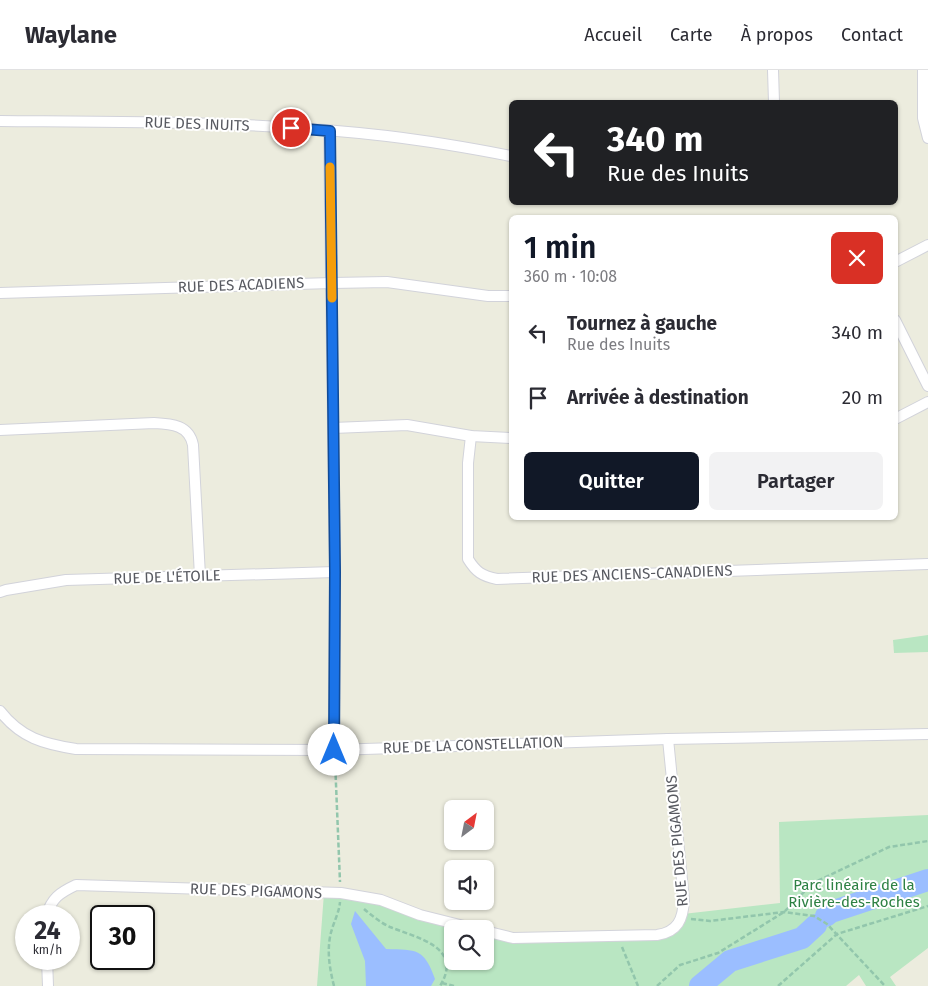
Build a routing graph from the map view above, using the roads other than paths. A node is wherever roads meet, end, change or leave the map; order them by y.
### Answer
1 (773, 70) edge
2 (923, 70) edge
3 (774, 100) edge
4 (0, 121) edge
5 (330, 131) junction
6 (928, 138) edge
7 (509, 156) edge
8 (928, 245) edge
9 (898, 260) edge
10 (332, 282) junction
11 (0, 293) edge
12 (509, 296) edge
13 (898, 326) edge
14 (928, 386) edge
15 (928, 402) edge
16 (898, 417) edge
17 (333, 428) junction
18 (0, 430) edge
19 (471, 436) junction
20 (509, 438) edge
21 (928, 564) edge
22 (335, 572) junction
23 (200, 576) junction
24 (0, 592) edge
25 (0, 711) edge
26 (928, 734) edge
27 (668, 739) junction
28 (334, 750) junction
29 (51, 905) edge
30 (444, 921) edge
31 (494, 933) edge
32 (47, 970) edge
33 (48, 986) edge

1 - 3 street
2 - 6 street
4 - 5 street, RUE DES INUITS
5 - 7 street, RUE DES INUITS
5 - 10 street
8 - 9 street
10 - 11 street, RUE DES ACADIENS
10 - 12 street, RUE DES ACADIENS
10 - 17 street
13 - 14 street
15 - 16 street
17 - 19 street
17 - 22 street
18 - 23 street
19 - 20 street
19 - 21 street, RUE DES ANCIENS-CANADIENS
22 - 23 street, RUE DE L'ÉTOILE
22 - 28 street
23 - 24 street, RUE DE L'ÉTOILE
25 - 28 street, RUE DE LA CONSTELLATION
26 - 27 street, RUE DE LA CONSTELLATION
27 - 28 street, RUE DE LA CONSTELLATION
27 - 31 street, RUE DES PIGAMONS
29 - 30 street, RUE DES PIGAMONS
32 - 33 street

